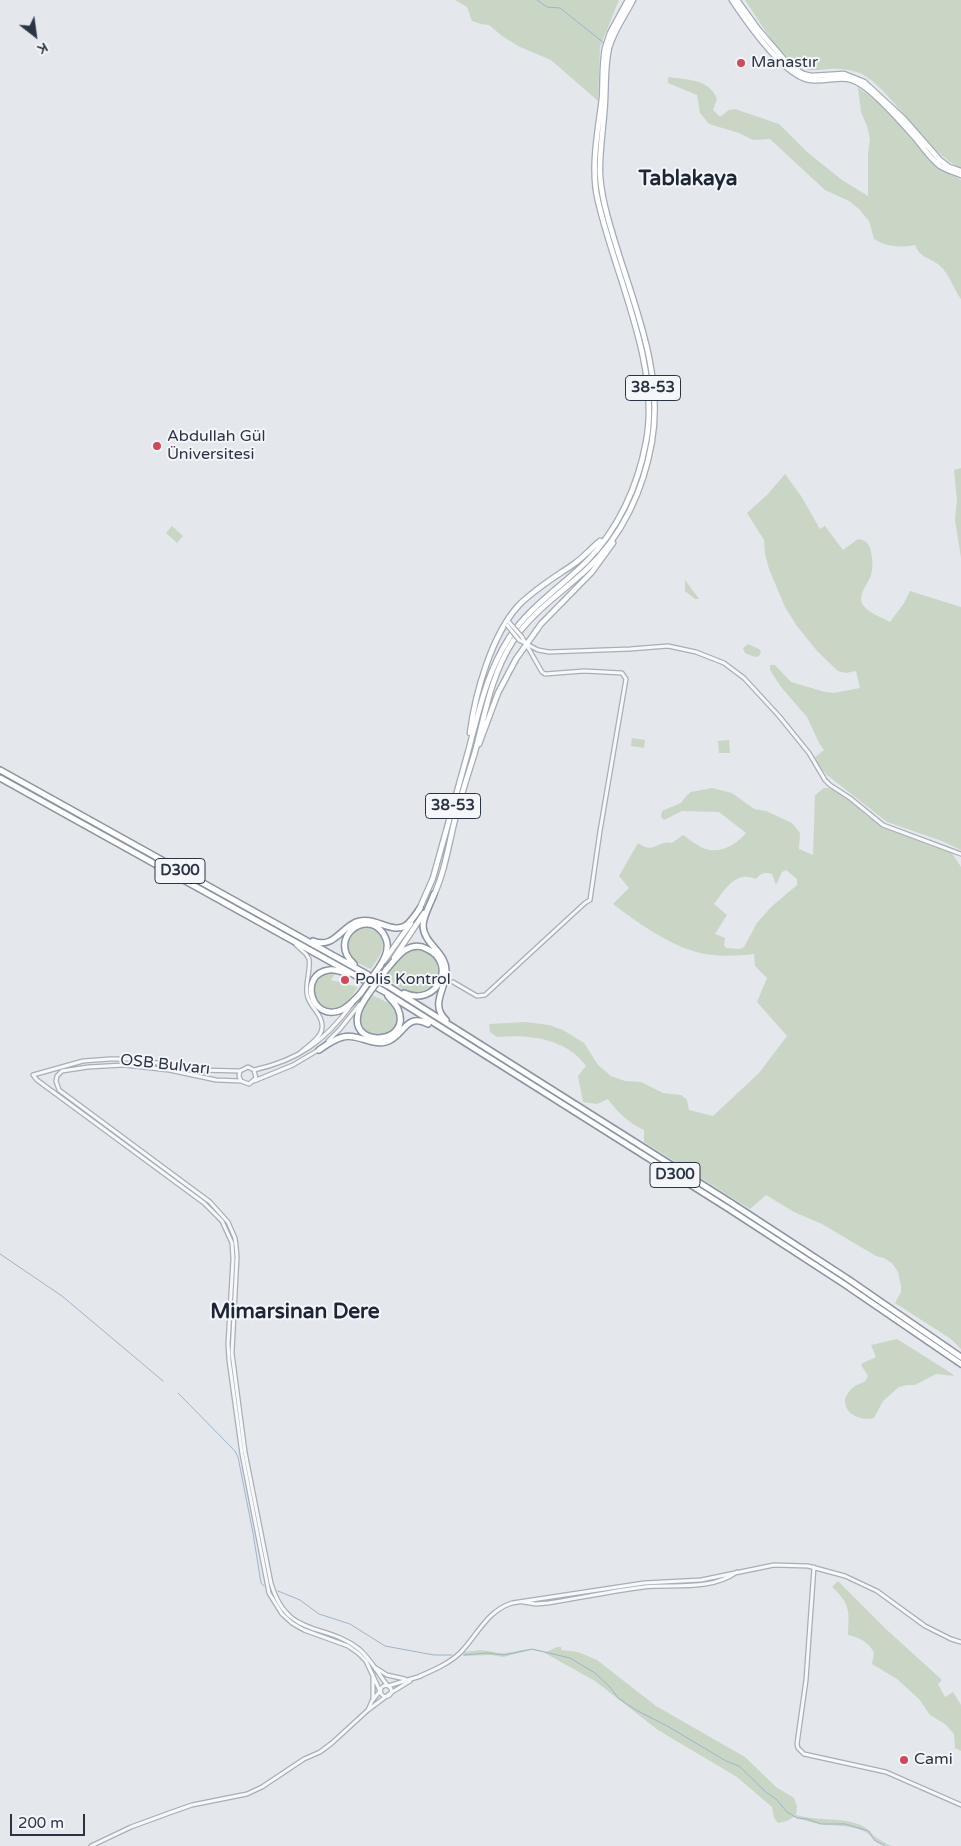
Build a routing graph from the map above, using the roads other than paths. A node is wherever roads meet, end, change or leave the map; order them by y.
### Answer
1 (628, 0) edge
2 (633, 0) edge
3 (732, 0) edge
4 (737, 0) edge
5 (602, 112) junction
6 (961, 171) edge
7 (961, 175) edge
8 (619, 528) junction
9 (607, 535) junction
10 (508, 623) junction
11 (526, 645) junction
12 (468, 751) junction
13 (475, 751) junction
14 (0, 770) edge
15 (0, 778) edge
16 (961, 854) edge
17 (434, 894) junction
18 (420, 908) junction
19 (292, 932) junction
20 (288, 938) junction
21 (380, 966) junction
22 (362, 970) junction
23 (386, 970) junction
24 (358, 976) junction
25 (453, 982) dead end
26 (388, 986) junction
27 (385, 992) junction
28 (360, 994) junction
29 (366, 996) junction
30 (450, 1034) junction
31 (476, 1042) junction
32 (319, 1050) junction
33 (298, 1055) junction
34 (254, 1070) junction
35 (240, 1071) junction
36 (241, 1081) junction
37 (254, 1081) junction
38 (961, 1357) edge
39 (961, 1364) edge
40 (814, 1567) junction
41 (961, 1642) edge
42 (374, 1666) junction
43 (372, 1672) junction
44 (421, 1676) junction
45 (408, 1680) junction
46 (388, 1686) junction
47 (380, 1691) junction
48 (389, 1695) junction
49 (372, 1701) junction
50 (368, 1710) junction
51 (961, 1805) edge
52 (91, 1846) edge

1 - 5 main road, 38-53
2 - 5 main road, 38-53
3 - 7 main road
4 - 6 main road
5 - 8 main road, 38-53
5 - 9 main road, 38-53
8 - 11 main road
8 - 13 main road, 38-53
9 - 10 main road
9 - 12 main road, 38-53
10 - 11 street, bridge
10 - 12 main road
11 - 13 main road
11 - 16 street
11 - 25 street
12 - 18 main road, 38-53
13 - 17 main road, 38-53
14 - 19 highway, D300
15 - 20 highway, D300
17 - 23 main road, 38-53
17 - 31 highway
18 - 19 highway
18 - 21 main road, 38-53
19 - 22 highway, D300
20 - 24 highway, D300
20 - 33 street
21 - 22 highway
21 - 28 highway, bridge
22 - 26 highway, D300
23 - 26 highway
23 - 29 highway, bridge
24 - 27 highway, D300
24 - 28 highway
26 - 31 highway, D300
27 - 29 highway
27 - 30 highway, D300
28 - 33 street
29 - 32 street
30 - 32 highway
30 - 39 highway, D300
31 - 38 highway, D300
32 - 37 street
33 - 34 street, OSB Bulvarı
34 - 35 street, OSB Bulvarı
34 - 37 street
35 - 36 street
35 - 43 street, OSB Bulvarı
36 - 37 street, OSB Bulvarı
36 - 42 street, OSB Bulvarı
40 - 41 street
40 - 44 street
40 - 51 street
42 - 45 street
42 - 46 street
43 - 47 street
43 - 49 street
44 - 45 street
44 - 48 street
45 - 46 street
46 - 47 street
46 - 48 street
47 - 48 street
47 - 49 street
48 - 50 street
49 - 50 street
50 - 52 street

